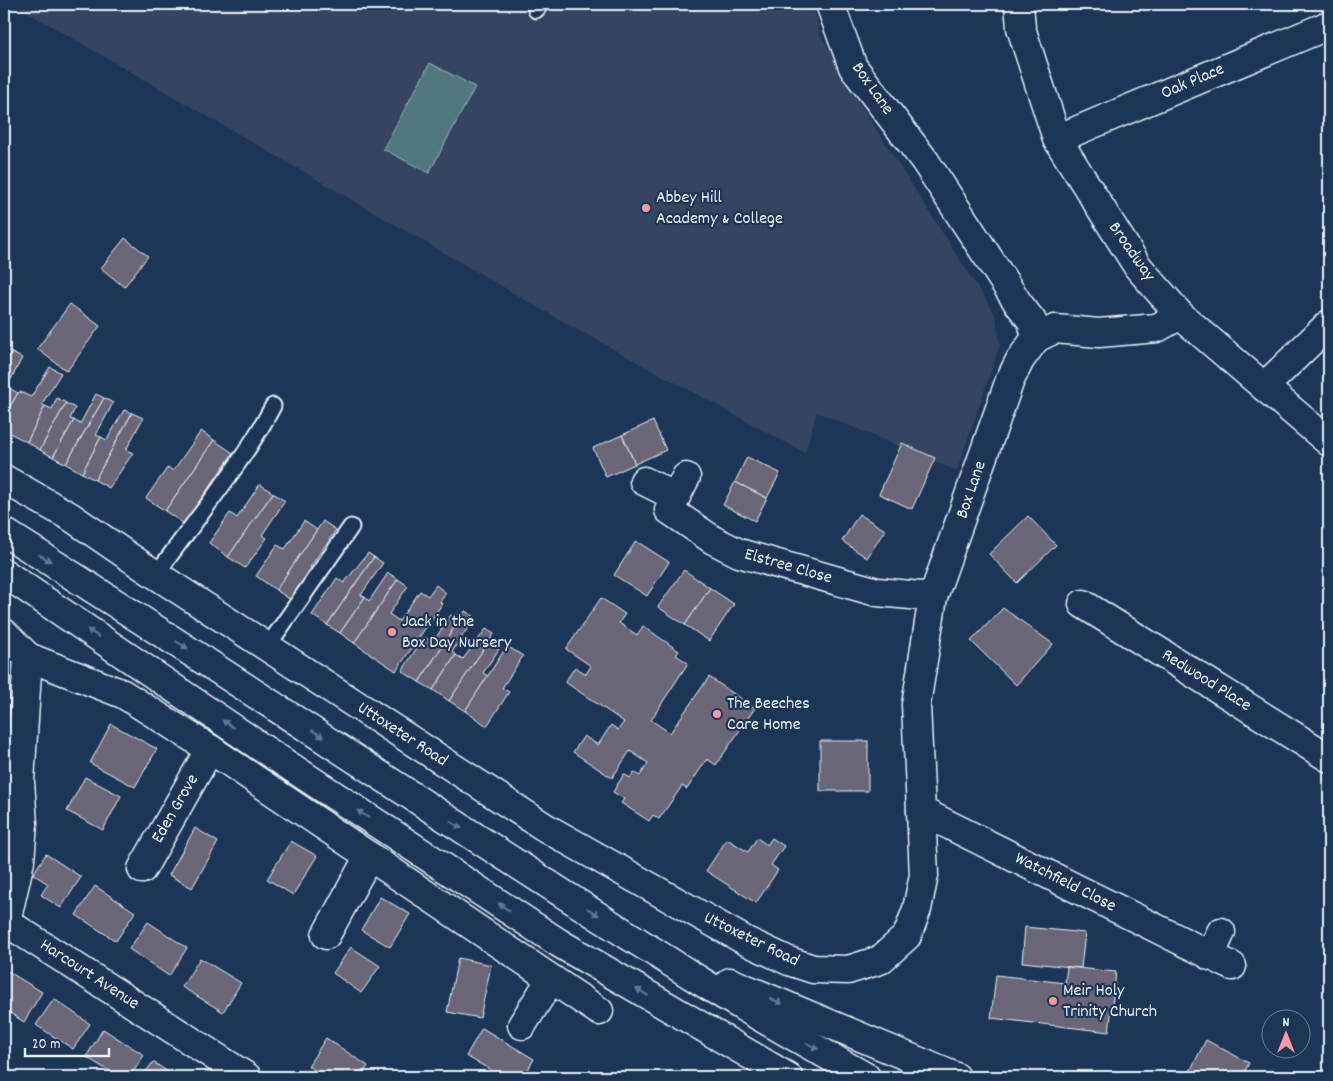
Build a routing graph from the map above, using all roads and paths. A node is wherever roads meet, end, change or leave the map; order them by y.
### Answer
1 (830, 4) edge
2 (1019, 4) edge
3 (1329, 25) edge
4 (1057, 139) junction
5 (1180, 316) junction
6 (1329, 324) edge
7 (1036, 338) junction
8 (1264, 387) junction
9 (273, 406) dead end
10 (1329, 442) edge
11 (4, 478) edge
12 (644, 481) dead end
13 (351, 527) dead end
14 (4, 532) edge
15 (4, 573) edge
16 (156, 575) junction
17 (934, 597) junction
18 (1082, 604) dead end
19 (4, 633) edge
20 (267, 647) junction
21 (28, 657) junction
22 (210, 749) junction
23 (1329, 758) edge
24 (920, 811) junction
25 (368, 856) junction
26 (142, 869) dead end
27 (5, 923) edge
28 (326, 935) dead end
29 (651, 948) junction
30 (1221, 951) dead end
31 (813, 969) joint
32 (551, 979) junction
33 (599, 1011) dead end
34 (684, 1017) junction
35 (522, 1024) dead end
36 (247, 1077) edge
37 (760, 1077) edge
38 (788, 1077) edge
39 (866, 1077) edge
40 (956, 1077) edge

1 - 7 main road, Box Lane
2 - 4 main road, Broadway
3 - 4 main road, Oak Place
4 - 5 main road, Broadway
5 - 7 main road
5 - 8 main road, Broadway
6 - 8 main road
7 - 17 main road, Box Lane
8 - 10 main road, Broadway
9 - 16 lane
11 - 16 main road, Uttoxeter Road
12 - 17 main road, Elstree Close
13 - 20 lane
14 -> 29 main road
34 -> 15 main road
16 - 20 main road, Uttoxeter Road
17 - 24 main road, Box Lane
18 - 23 main road, Redwood Place
19 - 21 main road
20 - 31 main road, Uttoxeter Road
21 - 22 main road
21 - 27 main road
22 - 25 main road
22 - 26 main road, Eden Grove
24 - 30 main road, Watchfield Close
24 - 31 main road, Box Lane
25 - 28 main road
25 - 32 main road
27 - 36 main road, Harcourt Avenue
29 -> 39 main road
29 -> 40 main road
32 - 33 main road
32 - 35 main road
34 - 37 main road
34 - 38 main road

